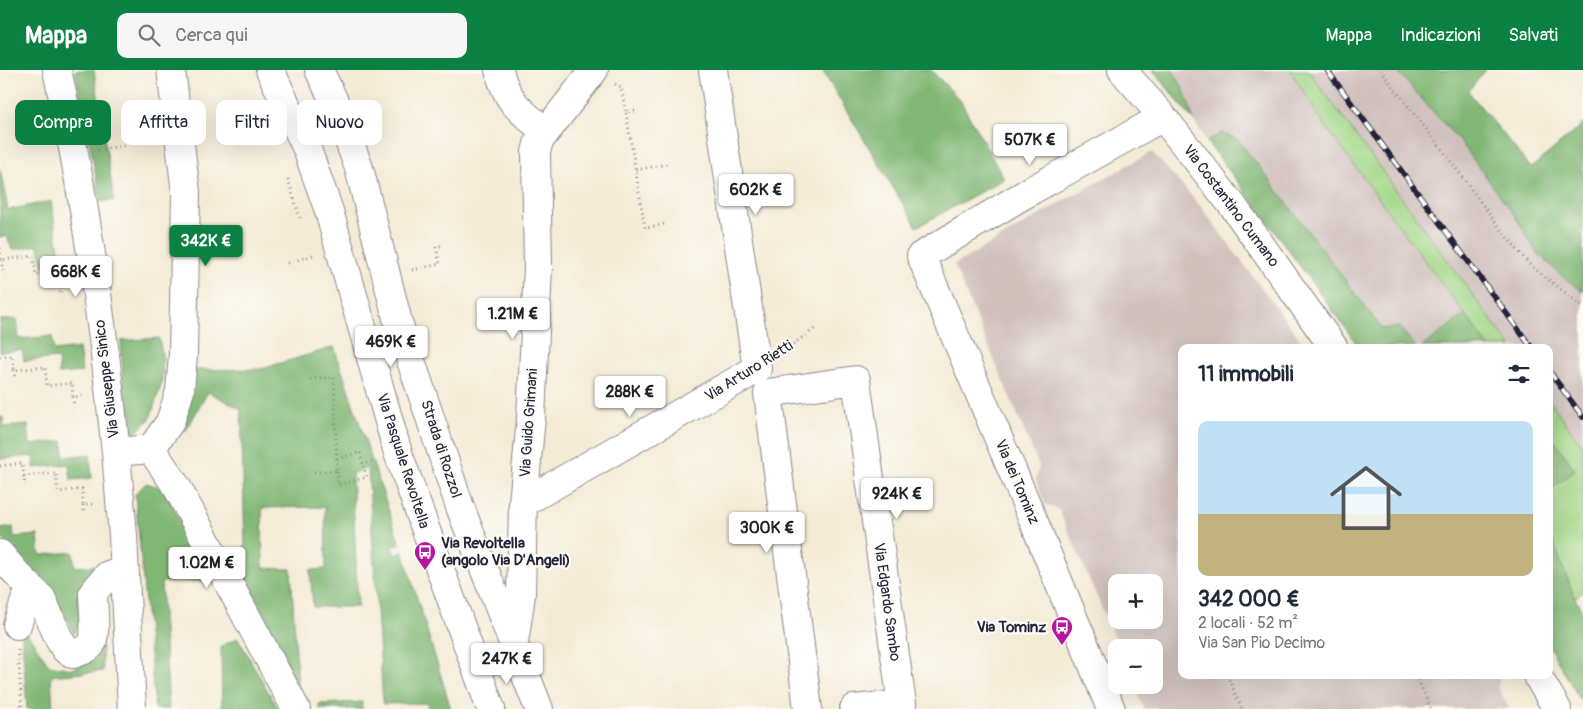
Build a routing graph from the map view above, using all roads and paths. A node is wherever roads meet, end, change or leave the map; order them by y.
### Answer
1 (57, 70) edge
2 (171, 70) edge
3 (270, 70) edge
4 (319, 70) edge
5 (499, 70) edge
6 (594, 70) edge
7 (713, 70) edge
8 (1122, 70) edge
9 (1380, 70) edge
10 (635, 110) dead end
11 (1163, 117) junction
12 (546, 132) junction
13 (126, 146) dead end
14 (97, 150) dead end
15 (667, 164) dead end
16 (636, 170) junction
17 (665, 224) dead end
18 (444, 245) dead end
19 (0, 248) edge
20 (320, 252) dead end
21 (1, 260) junction
22 (288, 263) dead end
23 (2, 271) dead end
24 (387, 275) junction
25 (77, 284) dead end
26 (60, 286) junction
27 (61, 297) dead end
28 (1583, 307) edge
29 (818, 328) dead end
30 (1331, 344) edge
31 (0, 357) edge
32 (758, 369) junction
33 (14, 370) junction
34 (15, 378) dead end
35 (310, 379) dead end
36 (90, 395) dead end
37 (73, 397) junction
38 (74, 406) dead end
39 (151, 449) junction
40 (116, 452) junction
41 (381, 458) dead end
42 (337, 459) junction
43 (363, 464) junction
44 (0, 466) edge
45 (337, 471) junction
46 (314, 472) dead end
47 (24, 476) junction
48 (25, 486) dead end
49 (523, 502) junction
50 (100, 503) dead end
51 (83, 505) junction
52 (84, 512) dead end
53 (0, 554) edge
54 (124, 570) junction
55 (31, 588) junction
56 (16, 626) joint
57 (514, 645) junction
58 (1229, 679) edge
59 (1418, 679) edge
60 (1540, 679) edge
61 (22, 709) edge
62 (132, 709) edge
63 (296, 709) edge
64 (491, 709) edge
65 (539, 709) edge
66 (808, 709) edge
67 (854, 709) edge
68 (1111, 709) edge
69 (1242, 709) edge
70 (1432, 709) edge
71 (1557, 709) edge

1 - 40 street, Via Giuseppe Sinico
2 - 39 street
3 - 64 street, Via Pasquale Revoltella
4 - 24 street, Strada di Rozzol
5 - 12 street
6 - 12 street, Via Guido Grimani
7 - 32 street
8 - 11 street, Via Costantino Cumano
9 - 28 path
10 - 16 path
11 - 30 street, Via Costantino Cumano
11 - 68 street, Via dei Tominz
12 - 49 street, Via Guido Grimani
13 - 14 path
15 - 16 path
16 - 17 path
18 - 24 path
19 - 21 path
20 - 22 path
21 - 23 path
21 - 26 path
24 - 57 street, Strada di Rozzol
25 - 26 path
26 - 27 path
29 - 32 path, Via Arturo Rietti
31 - 33 path
32 - 49 street, Via Arturo Rietti
33 - 34 path
33 - 37 path
35 - 42 path
36 - 37 path
37 - 38 path
39 - 40 street, Via Giuseppe Sinico
39 - 63 street
40 - 54 street, Via Giuseppe Sinico
41 - 43 path
42 - 43 path
42 - 45 path
43 - 45 path
44 - 47 path
45 - 46 path
47 - 48 path
47 - 51 path
49 - 57 street, Via Guido Grimani
50 - 51 path
51 - 52 path
53 - 55 street
54 - 55 street
54 - 62 street, Via Giuseppe Sinico
55 - 56 street
56 - 61 path
57 - 65 street, Strada di Rozzol
58 - 69 path
59 - 70 path
60 - 71 street
66 - 67 street, Via Edgardo Sambo

